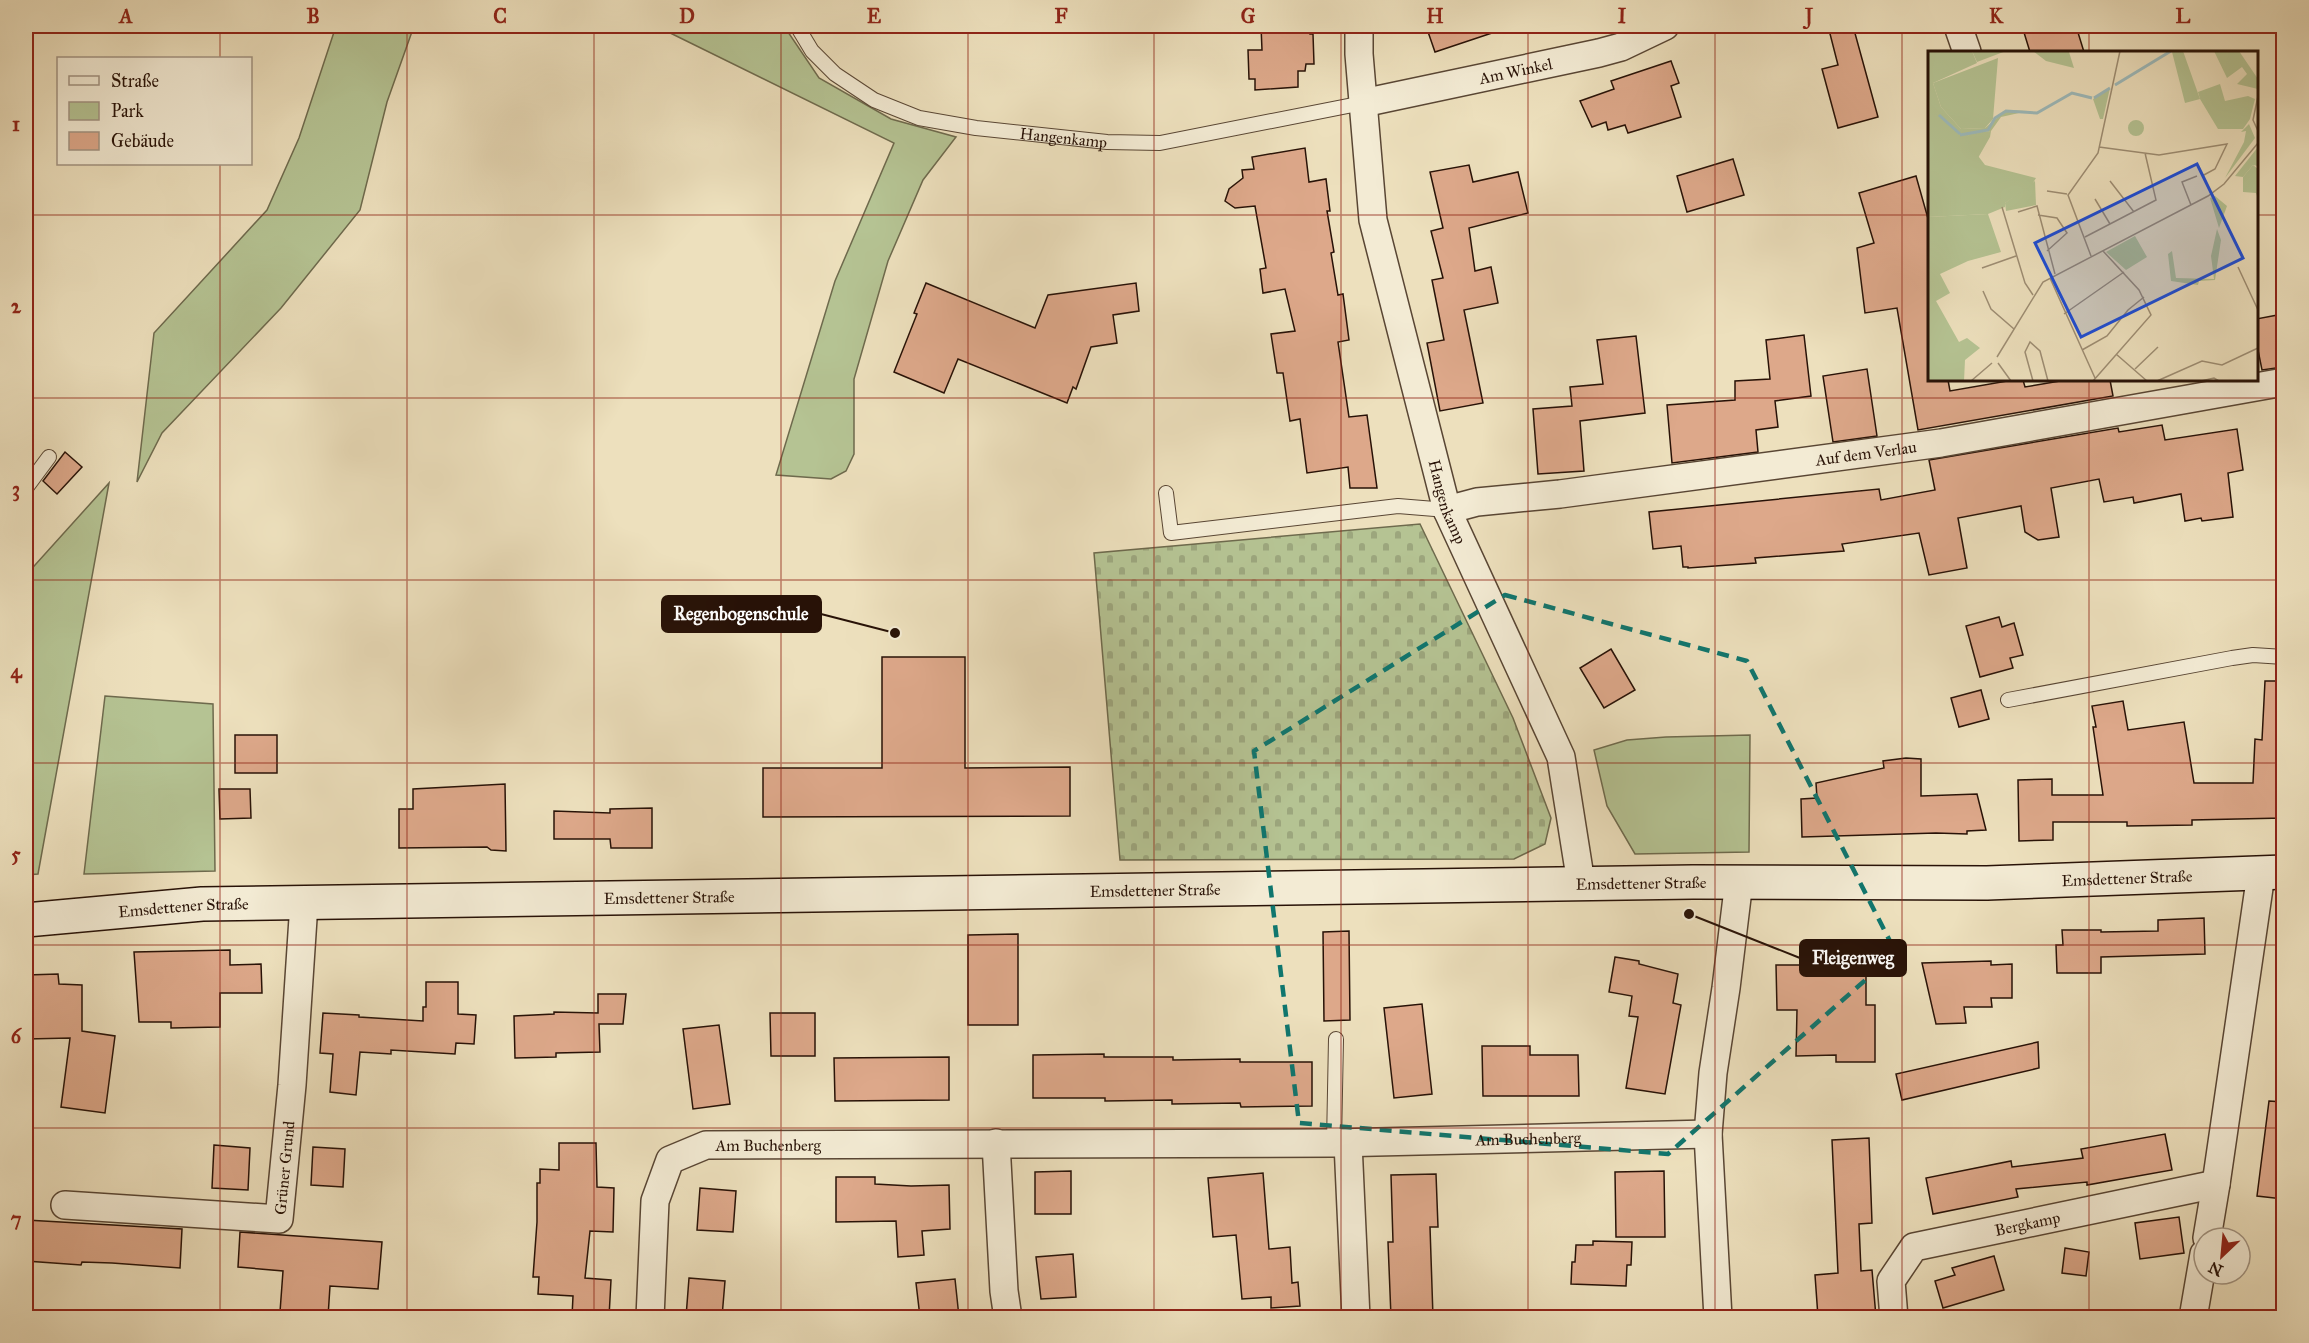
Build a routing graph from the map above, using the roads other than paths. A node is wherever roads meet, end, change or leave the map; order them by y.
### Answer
1 (797, 26) edge
2 (1359, 26) edge
3 (1665, 26) edge
4 (1958, 26) edge
5 (1967, 51) edge
6 (1364, 103) junction
7 (2283, 381) edge
8 (49, 457) dead end
9 (26, 488) edge
10 (1166, 493) dead end
11 (1447, 510) junction
12 (2283, 657) edge
13 (2008, 700) dead end
14 (2272, 873) edge
15 (1739, 881) junction
16 (1581, 883) junction
17 (304, 903) junction
18 (26, 920) edge
19 (1336, 1039) dead end
20 (1708, 1134) junction
21 (996, 1143) junction
22 (1341, 1143) junction
23 (2217, 1184) junction
24 (65, 1205) dead end
25 (2209, 1226) edge
26 (2198, 1286) edge
27 (650, 1317) edge
28 (1008, 1317) edge
29 (1356, 1317) edge
30 (1718, 1317) edge
31 (1894, 1317) edge
32 (2193, 1317) edge

1 - 6 lane, Hangenkamp
2 - 6 street, Hangenkamp
3 - 6 street, Am Winkel
4 - 5 street
6 - 11 street, Hangenkamp
7 - 11 street, Auf dem Verlau
8 - 9 lane
10 - 11 lane
11 - 16 street, Hangenkamp
12 - 13 lane
14 - 15 main road, Emsdettener Straße
14 - 23 street
15 - 16 main road, Emsdettener Straße
15 - 20 street
16 - 17 main road, Emsdettener Straße
17 - 18 main road, Emsdettener Straße
17 - 24 street, Grüner Grund
19 - 22 lane
20 - 22 street, Am Buchenberg
20 - 30 street
21 - 22 street, Am Buchenberg
21 - 27 street, Am Buchenberg
21 - 28 street
22 - 29 street
23 - 25 street
23 - 31 street, Bergkamp
26 - 32 street

